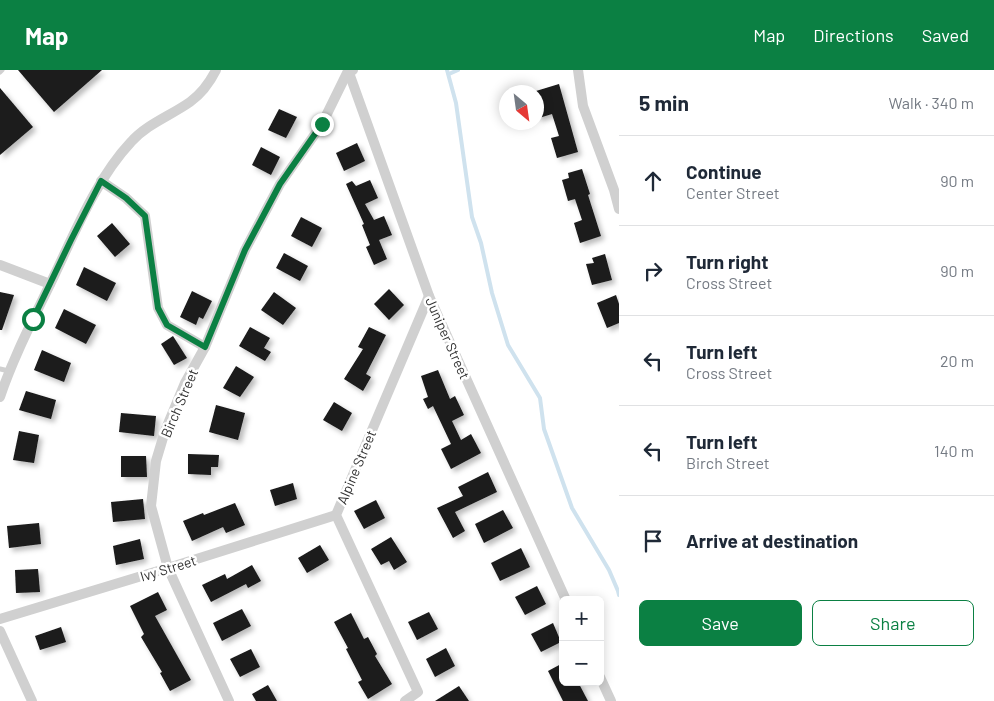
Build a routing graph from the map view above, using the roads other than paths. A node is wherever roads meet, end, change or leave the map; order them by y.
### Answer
1 (216, 70) edge
2 (350, 70) edge
3 (578, 70) edge
4 (101, 181) junction
5 (619, 209) edge
6 (0, 265) edge
7 (50, 284) junction
8 (429, 296) junction
9 (205, 347) junction
10 (5, 370) edge
11 (0, 398) edge
12 (336, 515) junction
13 (168, 568) junction
14 (564, 596) edge
15 (0, 619) edge
16 (0, 631) edge
17 (604, 686) edge
18 (32, 701) edge
19 (229, 701) edge
20 (405, 701) edge
21 (611, 701) edge

1 - 4 street
2 - 8 street, Juniper Street
2 - 9 street, Birch Street
3 - 5 street
4 - 7 street
4 - 9 street
6 - 7 street
7 - 10 street
8 - 12 street, Alpine Street
8 - 14 street, Juniper Street
9 - 13 street, Birch Street
10 - 11 street
12 - 13 street, Ivy Street
12 - 20 street, Alpine Street
13 - 15 street, Ivy Street
13 - 19 street, Birch Street
16 - 18 street
17 - 21 street

